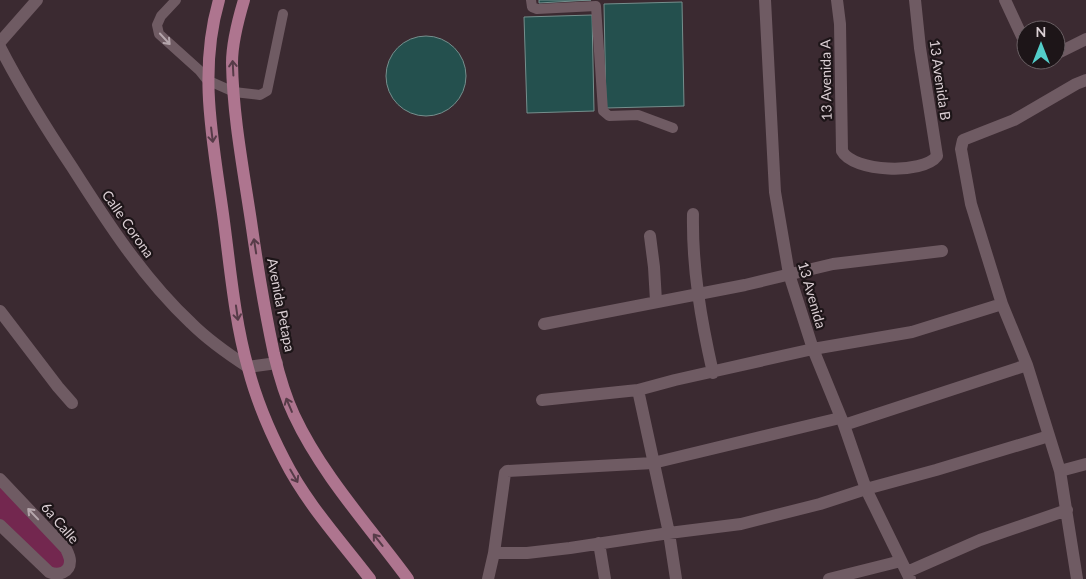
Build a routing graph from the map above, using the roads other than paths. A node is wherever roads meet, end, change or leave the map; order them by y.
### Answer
1 (37, 0) edge
2 (176, 0) edge
3 (219, 0) edge
4 (244, 0) edge
5 (531, 0) edge
6 (764, 0) edge
7 (838, 0) edge
8 (915, 0) edge
9 (1005, 0) edge
10 (283, 14) dead end
11 (1016, 24) edge
12 (1086, 39) edge
13 (0, 42) edge
14 (1066, 49) edge
15 (1, 53) edge
16 (207, 80) junction
17 (1086, 80) edge
18 (234, 92) junction
19 (673, 128) dead end
20 (931, 161) joint
21 (693, 214) dead end
22 (650, 236) dead end
23 (942, 251) dead end
24 (789, 274) junction
25 (698, 294) junction
26 (656, 301) junction
27 (1002, 304) junction
28 (0, 311) edge
29 (544, 324) dead end
30 (812, 349) junction
31 (277, 363) junction
32 (1027, 365) junction
33 (248, 367) junction
34 (713, 373) junction
35 (638, 390) junction
36 (542, 400) dead end
37 (72, 403) dead end
38 (842, 422) junction
39 (1049, 436) junction
40 (653, 463) junction
41 (1086, 464) edge
42 (1060, 471) junction
43 (0, 480) edge
44 (866, 489) junction
45 (1067, 510) junction
46 (0, 525) edge
47 (669, 533) junction
48 (599, 543) junction
49 (494, 553) junction
50 (906, 571) edge
51 (868, 574) edge
52 (69, 575) edge
53 (370, 579) edge
54 (408, 579) edge
55 (488, 579) edge
56 (605, 579) edge
57 (676, 579) edge
58 (829, 579) edge
59 (1077, 579) edge

1 - 13 street
2 -> 16 lane
3 - 16 main road
18 -> 4 main road, Avenida Petapa
5 - 19 lane
6 - 24 street, 13 Avenida
7 - 20 street, 13 Avenida A
8 - 20 street, 13 Avenida B
9 - 11 street
10 - 18 lane
12 - 14 street
15 - 33 street, Calle Corona
16 - 18 lane
16 -> 33 main road
17 - 27 street
31 -> 18 main road, Avenida Petapa
21 - 25 street
22 - 26 street
23 - 24 street
24 - 25 street
24 - 30 street, 13 Avenida
25 - 26 street
25 - 34 street
26 - 29 street
27 - 30 street
27 - 32 street
28 - 37 street
30 - 34 street
30 - 38 street, 13 Avenida
31 - 33 street
54 -> 31 main road, Avenida Petapa
32 - 38 street
32 - 39 street
33 -> 53 main road
34 - 35 street
35 - 36 street
35 - 40 street
38 - 40 street
38 - 44 street, 13 Avenida
39 - 42 street
39 - 44 street
40 - 47 street
40 - 49 street
41 - 42 street
42 - 45 street
52 -> 43 street, 6a Calle
44 - 47 street
44 - 50 street, 13 Avenida
45 - 50 street
45 - 59 street
46 - 52 street, 6a Calle
47 - 48 street
47 - 57 street
48 - 49 street
48 - 56 street
49 - 55 street
50 - 51 street
51 - 58 street

